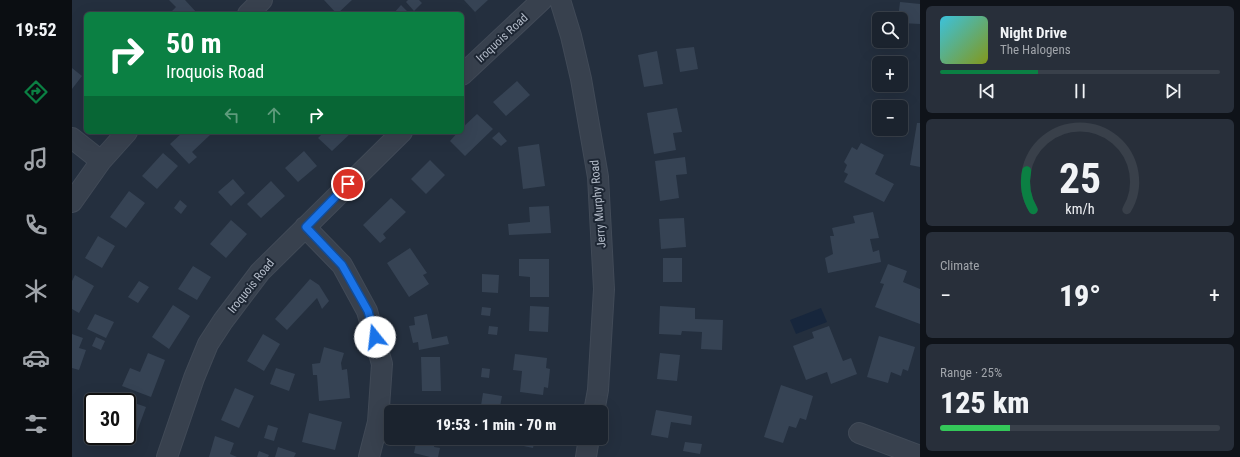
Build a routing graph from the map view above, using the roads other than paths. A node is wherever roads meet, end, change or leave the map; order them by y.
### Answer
1 (262, 0) edge
2 (542, 0) edge
3 (560, 0) edge
4 (250, 12) edge
5 (464, 73) edge
6 (125, 134) edge
7 (400, 134) edge
8 (72, 138) edge
9 (101, 161) junction
10 (72, 202) edge
11 (306, 227) junction
12 (595, 405) edge
13 (859, 433) dead end
14 (588, 445) edge
15 (920, 456) edge
16 (167, 457) edge
17 (369, 457) edge
18 (586, 457) edge

1 - 4 street
2 - 5 street, Iroquois Road
3 - 12 street, Jerry Murphy Road
6 - 9 street
7 - 11 street, Iroquois Road
8 - 9 street
9 - 10 street
11 - 16 street, Iroquois Road
11 - 17 street
13 - 15 street
14 - 18 street

